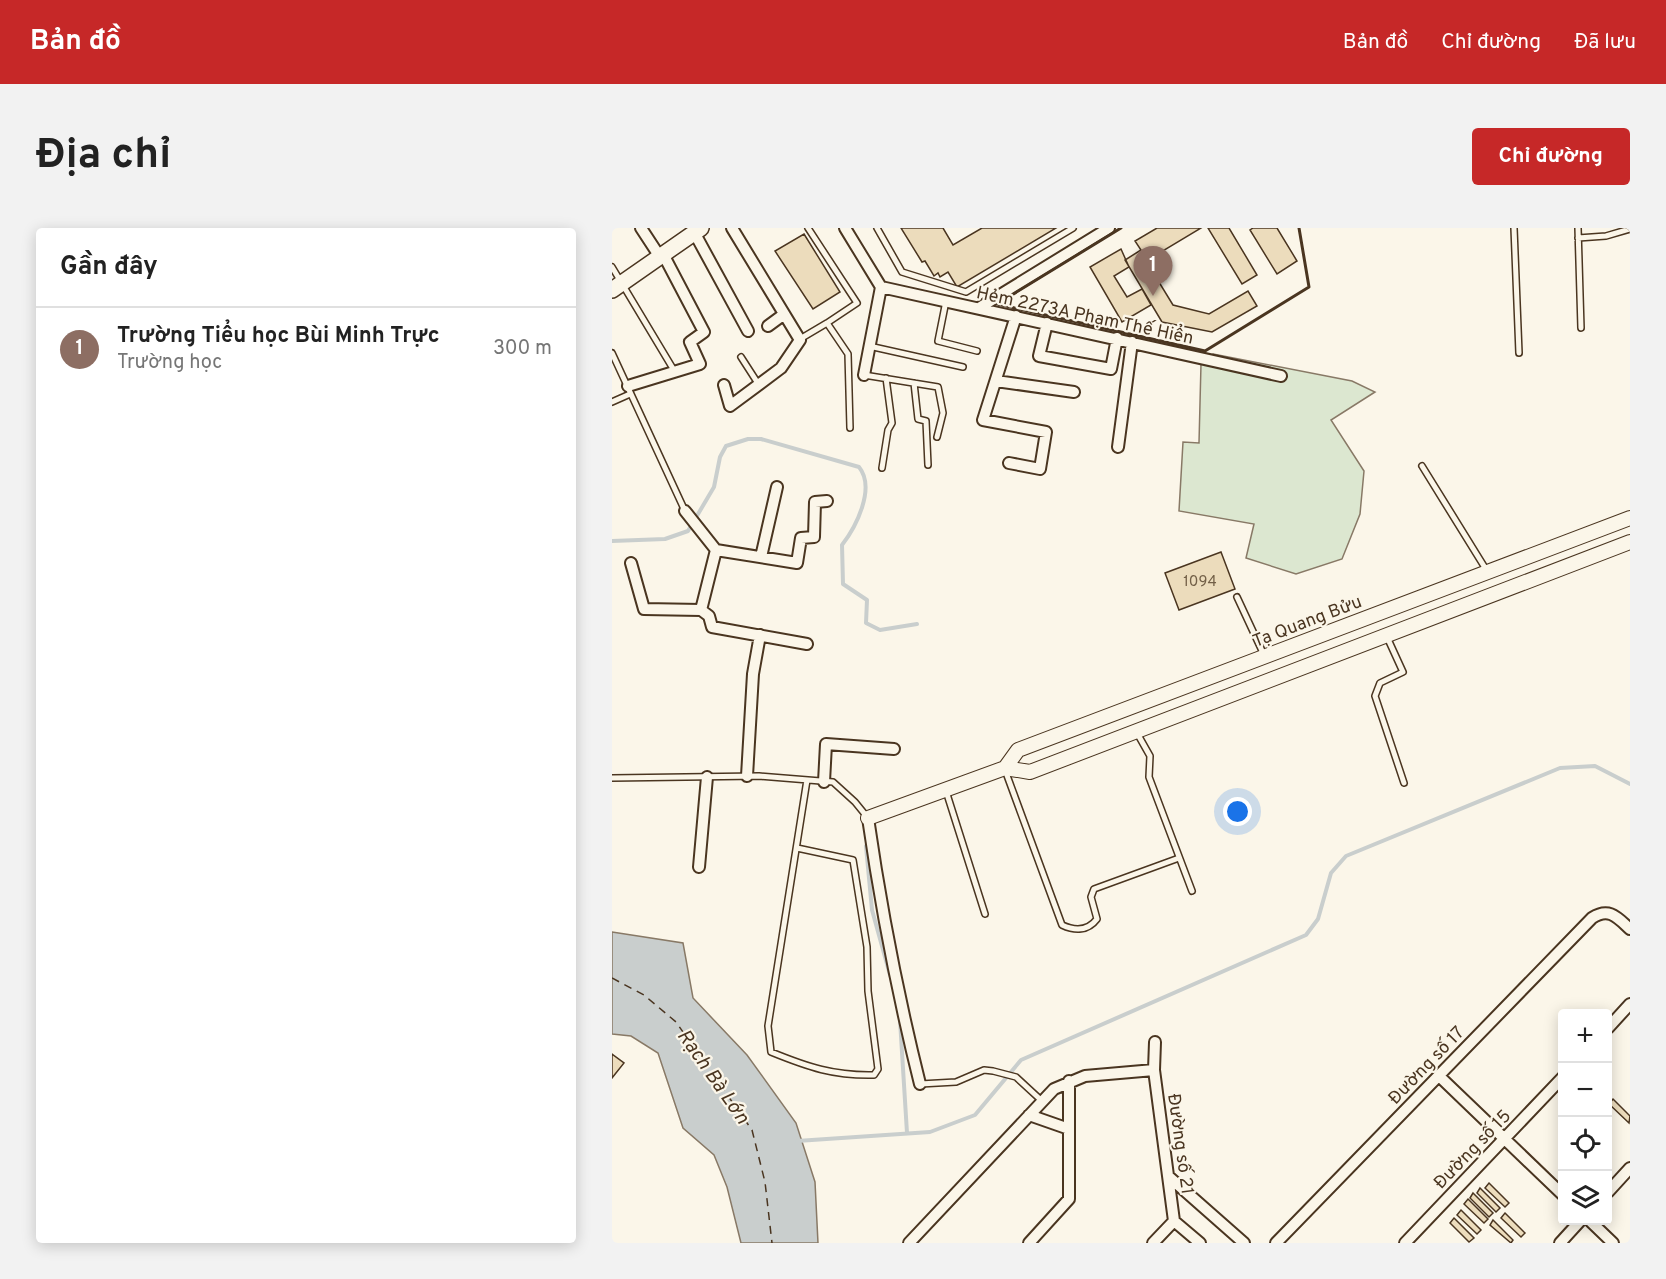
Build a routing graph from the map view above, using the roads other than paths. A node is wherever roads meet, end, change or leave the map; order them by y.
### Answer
1 (640, 228) edge
2 (732, 228) edge
3 (808, 228) edge
4 (845, 228) edge
5 (877, 228) edge
6 (1073, 228) edge
7 (1109, 228) edge
8 (1514, 228) edge
9 (1578, 228) edge
10 (1630, 229) edge
11 (698, 230) edge
12 (1578, 238) junction
13 (662, 255) junction
14 (612, 267) edge
15 (618, 286) edge
16 (881, 287) junction
17 (946, 301) junction
18 (979, 308) junction
19 (783, 315) junction
20 (1016, 316) junction
21 (827, 322) junction
22 (1047, 323) junction
23 (768, 326) dead end
24 (1581, 328) dead end
25 (748, 331) dead end
26 (1117, 338) junction
27 (800, 340) junction
28 (1132, 342) junction
29 (869, 346) junction
30 (977, 351) dead end
31 (1519, 352) dead end
32 (612, 353) edge
33 (741, 357) dead end
34 (963, 367) dead end
35 (676, 373) junction
36 (864, 375) joint
37 (1281, 376) dead end
38 (886, 378) junction
39 (996, 381) junction
40 (914, 383) junction
41 (724, 385) dead end
42 (760, 386) junction
43 (629, 390) junction
44 (1074, 392) dead end
45 (612, 402) edge
46 (850, 428) dead end
47 (938, 436) dead end
48 (1118, 447) dead end
49 (1009, 463) dead end
50 (928, 465) dead end
51 (1422, 466) dead end
52 (882, 468) dead end
53 (777, 487) dead end
54 (827, 501) dead end
55 (685, 511) joint
56 (1628, 524) edge
57 (1630, 542) edge
58 (716, 550) junction
59 (761, 557) junction
60 (631, 563) dead end
61 (1488, 572) junction
62 (1237, 597) dead end
63 (701, 610) junction
64 (760, 636) junction
65 (1386, 636) junction
66 (807, 644) dead end
67 (1265, 657) junction
68 (1274, 679) junction
69 (1136, 732) junction
70 (894, 750) dead end
71 (1005, 768) junction
72 (747, 776) junction
73 (707, 777) junction
74 (612, 778) edge
75 (807, 780) junction
76 (824, 782) junction
77 (1404, 783) dead end
78 (946, 789) junction
79 (868, 818) junction
80 (797, 848) junction
81 (1179, 858) junction
82 (699, 867) dead end
83 (1192, 891) dead end
84 (985, 914) dead end
85 (1630, 929) edge
86 (1630, 1004) edge
87 (1612, 1024) edge
88 (1155, 1042) dead end
89 (1154, 1070) junction
90 (1439, 1076) junction
91 (1069, 1082) junction
92 (1558, 1082) edge
93 (920, 1084) joint
94 (1042, 1101) junction
95 (1029, 1115) junction
96 (1069, 1129) junction
97 (1505, 1139) junction
98 (1630, 1167) edge
99 (1168, 1176) junction
100 (1612, 1187) edge
101 (1558, 1190) edge
102 (1174, 1221) junction
103 (1577, 1225) edge
104 (1593, 1225) edge
105 (909, 1243) edge
106 (1029, 1243) edge
107 (1153, 1243) edge
108 (1200, 1243) edge
109 (1244, 1243) edge
110 (1276, 1243) edge
111 (1404, 1243) edge
112 (1560, 1243) edge
113 (1612, 1243) edge

1 - 13 street
2 - 19 street
3 - 21 lane
4 - 16 street
5 - 6 lane
7 - 18 street
8 - 31 lane
9 - 12 lane
10 - 12 lane
11 - 13 main road
11 - 25 street
12 - 24 lane
13 - 15 main road
13 - 35 street
14 - 15 lane
15 - 35 lane
16 - 17 street, Hẻm 2273A Phạm Thế Hiển
16 - 29 street
17 - 18 street, Hẻm 2273A Phạm Thế Hiển
17 - 30 lane
18 - 20 street, Hẻm 2273A Phạm Thế Hiển
19 - 23 street
19 - 27 street
20 - 22 street, Hẻm 2273A Phạm Thế Hiển
20 - 39 street
21 - 27 lane
21 - 46 lane
22 - 26 street, Hẻm 2273A Phạm Thế Hiển
22 - 26 street
26 - 28 street, Hẻm 2273A Phạm Thế Hiển
27 - 42 street
28 - 37 street, Hẻm 2273A Phạm Thế Hiển
28 - 48 street
29 - 34 lane
29 - 36 street
32 - 43 lane
33 - 42 lane
35 - 43 street
36 - 38 lane
38 - 40 lane
38 - 52 lane
39 - 44 street
39 - 49 street
40 - 47 lane
40 - 50 lane
41 - 42 street
43 - 45 lane
43 - 55 lane
51 - 61 lane
53 - 59 street
54 - 59 street
55 - 58 street
56 - 61 street, Tạ Quang Bửu
57 - 65 street, Tạ Quang Bửu
58 - 59 street
58 - 63 street
60 - 63 street
61 - 67 street, Tạ Quang Bửu
62 - 67 lane
63 - 64 street
64 - 66 street
64 - 72 street
65 - 68 street, Tạ Quang Bửu
65 - 77 lane
67 - 68 street
67 - 71 street, Tạ Quang Bửu
68 - 69 street, Tạ Quang Bửu
69 - 71 street, Tạ Quang Bửu
69 - 81 lane
70 - 76 street
71 - 78 street, Tạ Quang Bửu
71 - 81 lane
72 - 73 lane
72 - 75 lane
73 - 74 lane
73 - 82 street
75 - 76 lane
75 - 80 lane
76 - 79 lane
78 - 79 street, Tạ Quang Bửu
78 - 84 lane
79 - 93 street
80 - 80 lane
81 - 83 lane
85 - 90 street, Đường số 17
86 - 87 street
88 - 89 street, Đường số 21
89 - 91 street
89 - 99 street, Đường số 21
90 - 97 street
90 - 110 street, Đường số 17
91 - 94 street
91 - 96 street
92 - 97 street, Đường số 15
93 - 94 lane
94 - 95 street
95 - 96 street
95 - 105 street
96 - 106 street
97 - 101 street
97 - 111 street, Đường số 15
98 - 100 street
99 - 102 street, Đường số 21
99 - 109 street
102 - 107 street, Đường số 21
102 - 108 street
103 - 112 street
104 - 113 street

